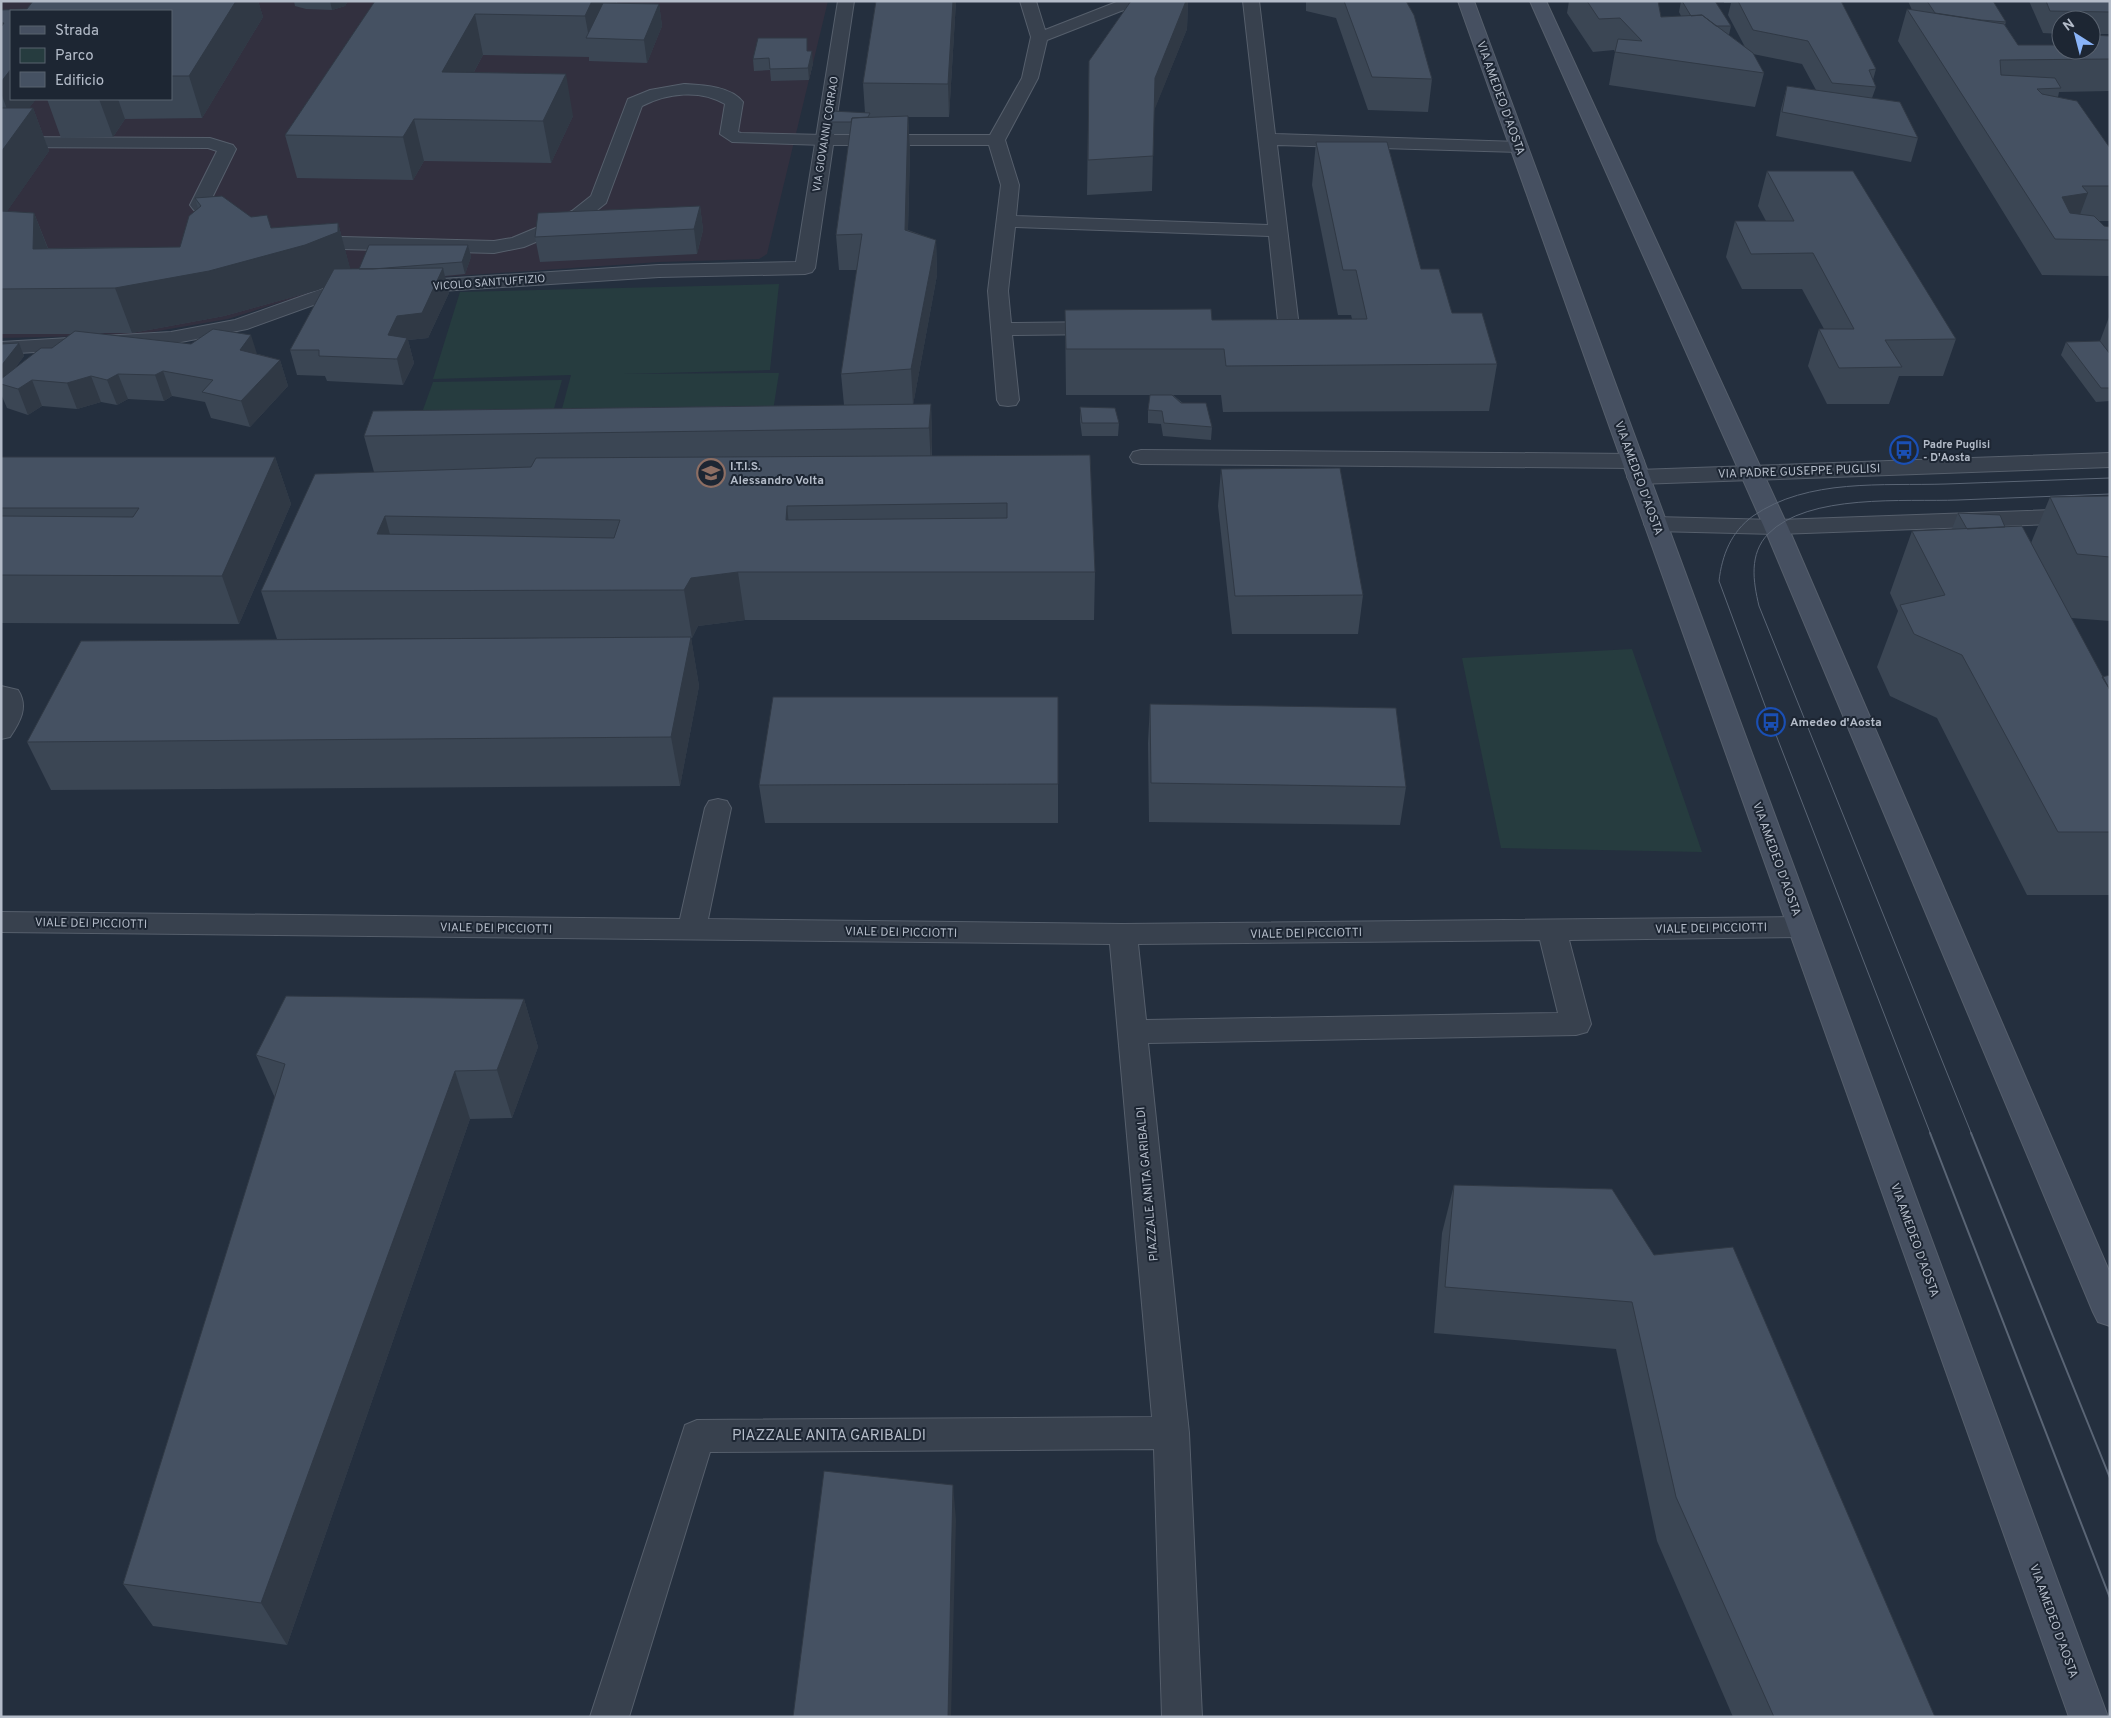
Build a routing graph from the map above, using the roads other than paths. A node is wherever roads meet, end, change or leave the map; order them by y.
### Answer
1 (846, 1) edge
2 (1028, 1) edge
3 (1140, 1) edge
4 (1251, 1) edge
5 (1466, 1) edge
6 (1538, 1) edge
7 (1040, 38) junction
8 (1267, 139) junction
9 (824, 140) junction
10 (996, 140) junction
11 (1, 142) edge
12 (1519, 147) junction
13 (1006, 221) junction
14 (236, 225) edge
15 (1278, 231) junction
16 (288, 239) edge
17 (804, 268) joint
18 (1239, 327) edge
19 (1120, 328) edge
20 (1001, 329) junction
21 (1, 348) edge
22 (1008, 400) dead end
23 (1141, 457) dead end
24 (2110, 460) edge
25 (1636, 469) junction
26 (1750, 473) junction
27 (2110, 515) edge
28 (1655, 524) junction
29 (1776, 527) junction
30 (1, 694) edge
31 (1, 731) edge
32 (718, 808) dead end
33 (1, 922) edge
34 (1802, 928) junction
35 (692, 930) junction
36 (1552, 930) junction
37 (1122, 934) junction
38 (1133, 1032) junction
39 (2110, 1312) edge
40 (1171, 1433) junction
41 (609, 1717) edge
42 (1182, 1717) edge
43 (2088, 1717) edge

1 - 9 street, VIA GIOVANNI CORRAO
2 - 7 street
3 - 7 street
4 - 8 street
5 - 12 street, VIA AMEDEO D'AOSTA
6 - 26 street
7 - 10 street
8 - 12 street
8 - 15 street
9 - 10 street
9 - 16 street
9 - 17 street, VIA GIOVANNI CORRAO
10 - 13 street
11 - 14 street
12 - 25 street, VIA AMEDEO D'AOSTA
13 - 15 street
13 - 20 street
15 - 18 street
17 - 21 street, VICOLO SANT'UFFIZIO
19 - 20 street
20 - 22 street
23 - 25 street, VIA PADRE GUSEPPE PUGLISI
24 - 26 street, VIA PADRE GUSEPPE PUGLISI
25 - 26 street, VIA PADRE GUSEPPE PUGLISI
25 - 28 street, VIA AMEDEO D'AOSTA
26 - 29 street
27 - 29 street
28 - 29 street
28 - 34 street, VIA AMEDEO D'AOSTA
29 - 39 street
30 - 31 street
32 - 35 street
33 - 35 street, VIALE DEI PICCIOTTI
34 - 36 street, VIALE DEI PICCIOTTI
34 - 43 street, VIA AMEDEO D'AOSTA
35 - 37 street, VIALE DEI PICCIOTTI
36 - 37 street, VIALE DEI PICCIOTTI
36 - 38 street
37 - 38 street, PIAZZALE ANITA GARIBALDI
38 - 40 street, PIAZZALE ANITA GARIBALDI
40 - 41 street, PIAZZALE ANITA GARIBALDI
40 - 42 street, PIAZZALE ANITA GARIBALDI

